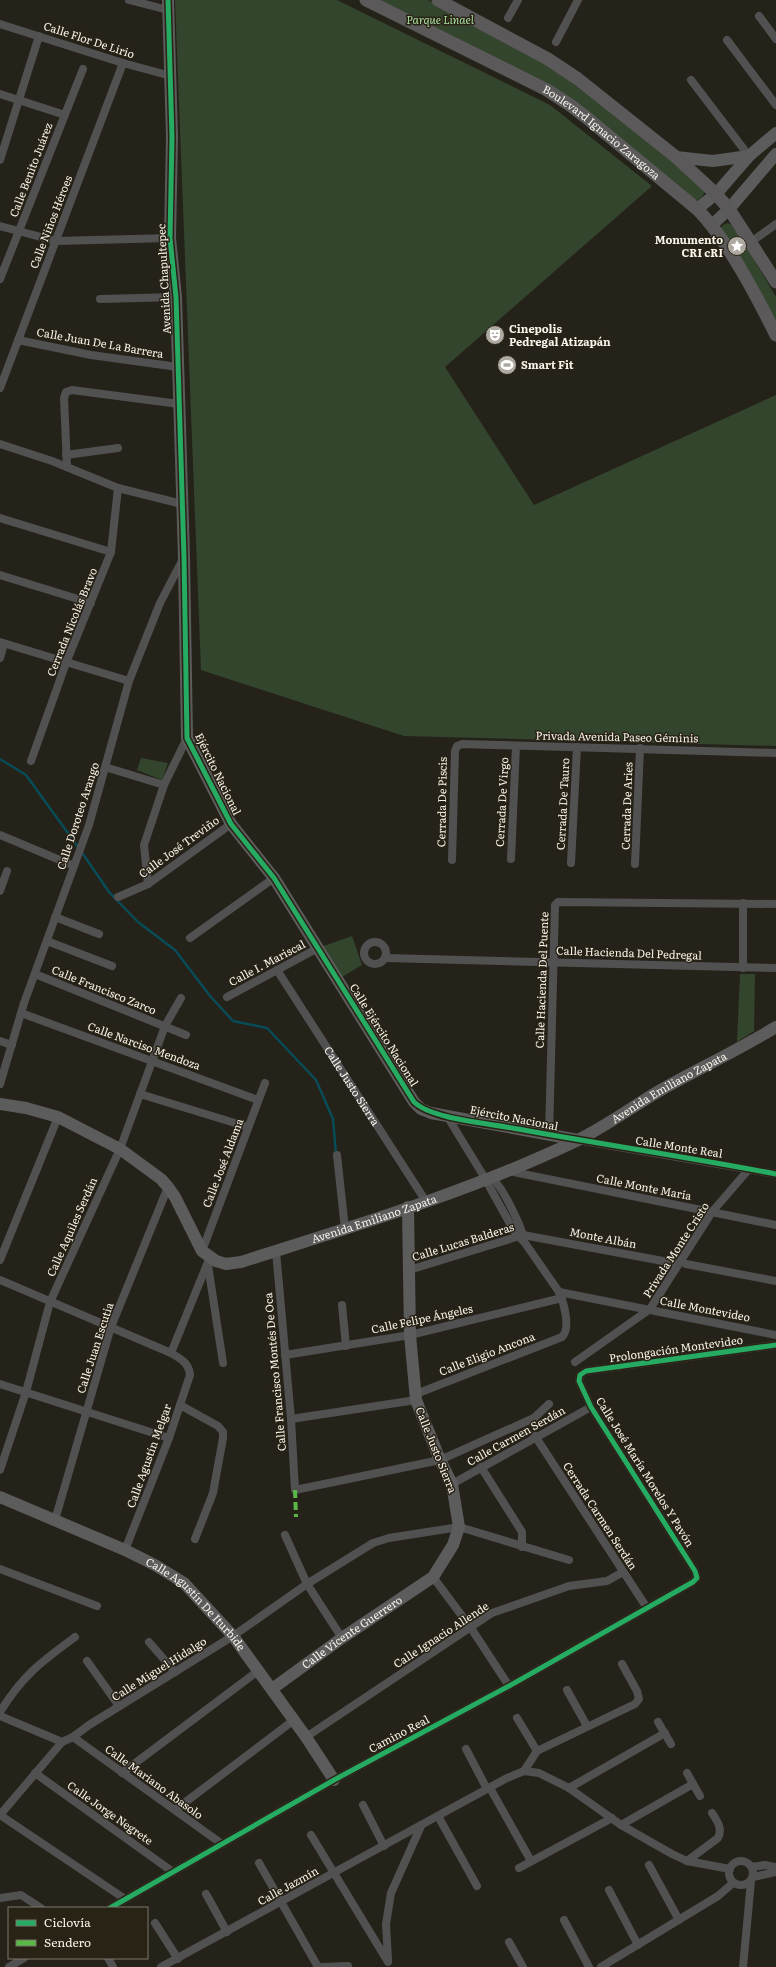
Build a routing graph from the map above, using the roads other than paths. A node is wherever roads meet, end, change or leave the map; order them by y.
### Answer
1 (129, 0) edge
2 (366, 0) edge
3 (438, 0) edge
4 (518, 0) edge
5 (578, 0) edge
6 (168, 5) edge
7 (759, 16) dead end
8 (508, 18) dead end
9 (0, 24) edge
10 (39, 36) junction
11 (776, 39) edge
12 (727, 40) dead end
13 (556, 42) dead end
14 (123, 64) junction
15 (83, 69) dead end
16 (171, 76) junction
17 (691, 80) dead end
18 (0, 94) edge
19 (20, 100) junction
20 (776, 105) edge
21 (65, 114) junction
22 (776, 133) edge
23 (776, 154) edge
24 (749, 156) junction
25 (676, 157) junction
26 (0, 160) edge
27 (716, 194) junction
28 (696, 209) junction
29 (730, 209) junction
30 (776, 224) edge
31 (712, 225) junction
32 (0, 226) edge
33 (19, 232) junction
34 (170, 238) junction
35 (56, 241) junction
36 (751, 242) junction
37 (0, 279) edge
38 (776, 282) edge
39 (176, 297) junction
40 (100, 299) dead end
41 (776, 335) edge
42 (18, 340) junction
43 (178, 367) junction
44 (0, 388) edge
45 (179, 404) junction
46 (0, 444) edge
47 (118, 448) dead end
48 (66, 455) junction
49 (67, 467) junction
50 (118, 488) junction
51 (182, 504) junction
52 (0, 518) edge
53 (111, 552) junction
54 (184, 557) junction
55 (0, 575) edge
56 (91, 603) junction
57 (2, 643) edge
58 (0, 658) edge
59 (66, 663) junction
60 (129, 681) junction
61 (187, 738) junction
62 (457, 746) joint
63 (516, 746) junction
64 (577, 747) junction
65 (640, 748) junction
66 (776, 753) edge
67 (31, 761) dead end
68 (105, 767) junction
69 (164, 785) junction
70 (230, 824) junction
71 (0, 835) edge
72 (511, 859) dead end
73 (452, 860) dead end
74 (571, 863) dead end
75 (75, 864) junction
76 (635, 864) dead end
77 (7, 871) dead end
78 (274, 878) junction
79 (148, 884) junction
80 (0, 891) edge
81 (118, 898) dead end
82 (743, 903) junction
83 (776, 904) edge
84 (55, 917) junction
85 (99, 934) dead end
86 (190, 938) dead end
87 (46, 941) junction
88 (318, 948) junction
89 (385, 958) dead end
90 (552, 962) junction
91 (112, 966) dead end
92 (743, 968) junction
93 (776, 968) edge
94 (277, 970) junction
95 (35, 974) junction
96 (227, 997) dead end
97 (181, 998) dead end
98 (21, 1013) junction
99 (165, 1026) junction
100 (776, 1027) edge
101 (186, 1035) dead end
102 (0, 1041) edge
103 (12, 1045) junction
104 (152, 1060) junction
105 (265, 1083) dead end
106 (0, 1084) edge
107 (140, 1094) junction
108 (258, 1100) junction
109 (0, 1104) edge
110 (447, 1116) junction
111 (58, 1117) junction
112 (248, 1127) junction
113 (549, 1135) junction
114 (578, 1140) junction
115 (120, 1149) junction
116 (338, 1155) dead end
117 (749, 1169) junction
118 (508, 1171) junction
119 (776, 1174) edge
120 (487, 1178) junction
121 (168, 1187) junction
122 (426, 1202) junction
123 (408, 1207) junction
124 (712, 1212) junction
125 (776, 1225) edge
126 (345, 1229) junction
127 (522, 1238) junction
128 (276, 1251) junction
129 (206, 1257) junction
130 (0, 1260) edge
131 (683, 1264) junction
132 (409, 1270) junction
133 (0, 1280) edge
134 (776, 1281) edge
135 (561, 1295) junction
136 (50, 1302) junction
137 (342, 1305) dead end
138 (650, 1309) junction
139 (111, 1327) junction
140 (410, 1335) junction
141 (776, 1335) edge
142 (776, 1345) edge
143 (346, 1346) junction
144 (171, 1353) junction
145 (285, 1355) junction
146 (575, 1362) dead end
147 (223, 1363) dead end
148 (580, 1375) joint
149 (0, 1384) edge
150 (26, 1392) junction
151 (416, 1397) junction
152 (549, 1404) dead end
153 (180, 1405) junction
154 (591, 1407) junction
155 (87, 1412) junction
156 (291, 1419) junction
157 (535, 1436) junction
158 (169, 1438) junction
159 (440, 1460) junction
160 (481, 1467) junction
161 (0, 1470) edge
162 (452, 1484) junction
163 (0, 1497) edge
164 (55, 1520) junction
165 (459, 1527) junction
166 (285, 1535) dead end
167 (195, 1539) dead end
168 (522, 1546) junction
169 (125, 1550) junction
170 (568, 1560) dead end
171 (0, 1569) edge
172 (623, 1572) junction
173 (434, 1577) junction
174 (697, 1578) joint
175 (307, 1584) junction
176 (97, 1606) dead end
177 (647, 1608) junction
178 (471, 1628) junction
179 (233, 1636) junction
180 (75, 1637) dead end
181 (342, 1638) junction
182 (149, 1642) dead end
183 (87, 1662) dead end
184 (622, 1664) dead end
185 (258, 1670) junction
186 (175, 1672) junction
187 (509, 1686) junction
188 (272, 1689) junction
189 (567, 1690) dead end
190 (119, 1706) junction
191 (0, 1712) edge
192 (0, 1716) edge
193 (517, 1718) dead end
194 (294, 1720) junction
195 (658, 1722) dead end
196 (587, 1726) junction
197 (665, 1733) junction
198 (73, 1737) junction
199 (306, 1737) junction
200 (62, 1742) junction
201 (671, 1744) dead end
202 (466, 1749) dead end
203 (537, 1751) junction
204 (524, 1771) junction
205 (35, 1773) junction
206 (122, 1773) junction
207 (686, 1773) dead end
208 (334, 1780) junction
209 (693, 1784) junction
210 (489, 1788) junction
211 (569, 1788) junction
212 (700, 1796) dead end
213 (363, 1805) dead end
214 (175, 1810) junction
215 (712, 1813) dead end
216 (0, 1815) edge
217 (438, 1816) junction
218 (612, 1818) junction
219 (621, 1825) junction
220 (421, 1826) junction
221 (311, 1835) dead end
222 (222, 1844) junction
223 (384, 1846) junction
224 (531, 1861) junction
225 (687, 1861) junction
226 (259, 1863) dead end
227 (649, 1865) dead end
228 (752, 1867) junction
229 (776, 1867) edge
230 (519, 1868) dead end
231 (730, 1869) junction
232 (173, 1872) junction
233 (776, 1872) edge
234 (333, 1874) junction
235 (752, 1879) junction
236 (733, 1883) junction
237 (477, 1886) dead end
238 (609, 1890) dead end
239 (206, 1894) dead end
240 (0, 1898) edge
241 (125, 1899) junction
242 (281, 1903) junction
243 (39, 1907) edge
244 (112, 1907) edge
245 (564, 1920) dead end
246 (679, 1920) junction
247 (155, 1923) dead end
248 (227, 1932) junction
249 (509, 1942) dead end
250 (638, 1945) junction
251 (22, 1959) edge
252 (178, 1959) junction
253 (389, 1964) edge
254 (348, 1966) dead end
255 (9, 1967) edge
256 (160, 1967) edge
257 (320, 1967) edge
258 (523, 1967) edge
259 (589, 1967) edge
260 (601, 1967) edge
261 (743, 1967) edge

1 - 6 street
2 - 28 main road, Boulevard Ignacio Zaragoza
3 - 25 main road
4 - 8 street
5 - 13 street
6 - 16 street, Avenida Chapultepec
7 - 11 street
9 - 10 street, Calle Flor De Lirio
10 - 14 street, Calle Flor De Lirio
10 - 19 street
12 - 20 street
14 - 16 street, Calle Flor De Lirio
14 - 35 street, Calle Niños Héroes
15 - 21 street, Calle Benito Juárez
16 - 34 street, Avenida Chapultepec
17 - 24 street
18 - 19 street
19 - 21 street
19 - 26 street
21 - 33 street, Calle Benito Juárez
22 - 24 street
23 - 29 street
24 - 25 street
24 - 27 street
25 - 27 main road
27 - 28 street
27 - 29 main road
28 - 31 main road, Boulevard Ignacio Zaragoza
29 - 31 street
29 - 36 main road
30 - 36 street
31 - 41 main road, Boulevard Ignacio Zaragoza
32 - 33 street
33 - 35 street
33 - 37 street, Calle Benito Juárez
34 - 35 street
34 - 39 street, Avenida Chapultepec
35 - 42 street, Calle Niños Héroes
36 - 38 main road
39 - 40 street
39 - 43 street, Avenida Chapultepec
42 - 43 street, Calle Juan De La Barrera
42 - 44 street, Calle Niños Héroes
43 - 45 street, Avenida Chapultepec
45 - 48 street
45 - 51 street, Avenida Chapultepec
46 - 49 street
47 - 48 street
48 - 49 street
49 - 50 street
50 - 51 street
50 - 53 street, Cerrada Nicolás Bravo
51 - 54 street, Avenida Chapultepec
52 - 53 street
53 - 56 street, Cerrada Nicolás Bravo
54 - 60 street, Calle Doroteo Arango
54 - 61 street, Ejército Nacional
55 - 56 street
56 - 59 street, Cerrada Nicolás Bravo
57 - 58 street
57 - 59 street
59 - 60 street
59 - 67 street, Cerrada Nicolás Bravo
60 - 68 street, Calle Doroteo Arango
61 - 69 street
61 - 70 street, Ejército Nacional
62 - 63 street, Privada Avenida Paseo Géminis
62 - 73 street, Cerrada De Piscis
63 - 64 street, Privada Avenida Paseo Géminis
63 - 72 street, Cerrada De Virgo
64 - 65 street, Privada Avenida Paseo Géminis
64 - 74 street, Cerrada De Tauro
65 - 66 street, Privada Avenida Paseo Géminis
65 - 76 street, Cerrada De Aries
68 - 69 street
68 - 75 street, Calle Doroteo Arango
69 - 79 street
70 - 78 street, Ejército Nacional
70 - 79 street, Calle José Treviño
71 - 75 street
75 - 84 street, Calle Doroteo Arango
77 - 80 street
78 - 86 street
78 - 88 street, Ejército Nacional
79 - 81 street, Calle José Treviño
82 - 83 street, Calle Hacienda Del Puente
82 - 90 street, Calle Hacienda Del Puente
82 - 92 street
84 - 85 street
84 - 87 street, Calle Doroteo Arango
87 - 91 street
87 - 95 street, Calle Doroteo Arango
88 - 94 street, Calle I. Mariscal
88 - 110 street, Calle Ejército Nacional
89 - 90 street, Calle Hacienda Del Pedregal
90 - 92 street, Calle Hacienda Del Pedregal
90 - 113 street, Calle Hacienda Del Puente
92 - 93 street, Calle Hacienda Del Pedregal
94 - 96 street, Calle I. Mariscal
94 - 122 street, Calle Justo Sierra
95 - 98 street, Calle Doroteo Arango
95 - 99 street, Calle Francisco Zarco
97 - 99 street, Calle Aquiles Serdán
98 - 103 street, Calle Doroteo Arango
98 - 104 street, Calle Narciso Mendoza
99 - 101 street, Calle Francisco Zarco
99 - 104 street, Calle Aquiles Serdán
100 - 114 street, Avenida Emiliano Zapata
102 - 103 street
103 - 106 street, Calle Doroteo Arango
104 - 107 street, Calle Aquiles Serdán
104 - 108 street, Calle Narciso Mendoza
105 - 108 street, Calle José Aldama
107 - 112 street
107 - 115 street, Calle Aquiles Serdán
108 - 112 street, Calle José Aldama
109 - 111 street
110 - 113 street, Ejército Nacional
110 - 120 street
111 - 115 street
111 - 130 street
112 - 129 street, Calle José Aldama
113 - 114 street, Ejército Nacional
114 - 117 street, Calle Monte Real
114 - 118 street, Avenida Emiliano Zapata
115 - 121 street
115 - 136 street, Calle Aquiles Serdán
116 - 126 street
117 - 119 street, Calle Monte Real
117 - 124 street, Privada Monte Cristo
118 - 120 street, Avenida Emiliano Zapata
118 - 124 street, Calle Monte María
120 - 122 street, Avenida Emiliano Zapata
120 - 127 street
121 - 129 street
121 - 139 street, Calle Juan Escutia
122 - 123 street, Avenida Emiliano Zapata
123 - 126 street, Avenida Emiliano Zapata
123 - 132 street, Calle Justo Sierra
124 - 125 street, Calle Monte María
124 - 131 street, Privada Monte Cristo
126 - 128 street, Avenida Emiliano Zapata
127 - 131 street, Monte Albán
127 - 132 street, Calle Lucas Balderas
127 - 135 street
128 - 129 street, Avenida Emiliano Zapata
128 - 145 street, Calle Francisco Montés De Oca
129 - 144 street, Calle José Aldama
129 - 147 street
131 - 134 street, Monte Albán
131 - 138 street, Privada Monte Cristo
132 - 140 street, Calle Justo Sierra
133 - 136 street
135 - 138 street, Calle Montevideo
135 - 140 street, Calle Felipe Ángeles
135 - 151 street, Calle Eligio Ancona
136 - 139 street
136 - 150 street, Calle Aquiles Serdán
137 - 143 street
138 - 141 street, Calle Montevideo
138 - 146 street, Privada Monte Cristo
139 - 144 street
139 - 155 street, Calle Juan Escutia
140 - 143 street, Calle Felipe Ángeles
140 - 151 street, Calle Justo Sierra
142 - 148 street, Prolongación Montevideo
143 - 145 street, Calle Felipe Ángeles
144 - 153 street, Calle Agustín Melgar
145 - 156 street, Calle Francisco Montés De Oca
148 - 154 street, Calle José María Morelos Y Pavón
149 - 150 street
150 - 155 street
150 - 161 street, Calle Aquiles Serdán
151 - 156 street, Calle Eligio Ancona
151 - 159 street, Calle Justo Sierra
152 - 159 street
153 - 158 street, Calle Agustín Melgar
153 - 167 street
154 - 157 street, Calle Carmen Serdán
154 - 174 street, Calle José María Morelos Y Pavón
155 - 158 street
155 - 164 street, Calle Juan Escutia
156 - 159 street, Calle Francisco Montés De Oca
157 - 160 street, Calle Carmen Serdán
157 - 172 street, Cerrada Carmen Serdán
158 - 169 street, Calle Agustín Melgar
159 - 162 street, Calle Justo Sierra
160 - 162 street, Calle Carmen Serdán
160 - 168 street
162 - 165 street, Calle Justo Sierra
163 - 164 street, Calle Agustín De Iturbide
164 - 169 street, Calle Agustín De Iturbide
165 - 168 street
165 - 173 street, Calle Justo Sierra
165 - 175 street, Calle Miguel Hidalgo
166 - 175 street
168 - 170 street
169 - 179 street, Calle Agustín De Iturbide
171 - 176 street
172 - 177 street, Cerrada Carmen Serdán
172 - 178 street, Calle Ignacio Allende
173 - 178 street
173 - 181 street, Calle Vicente Guerrero
174 - 177 street, Camino Real
175 - 179 street, Calle Miguel Hidalgo
175 - 181 street
177 - 187 street, Camino Real
178 - 187 street
178 - 199 street, Calle Ignacio Allende
179 - 185 street, Calle Agustín De Iturbide
179 - 186 street, Calle Miguel Hidalgo
180 - 191 street
181 - 188 street, Calle Vicente Guerrero
182 - 186 street
183 - 190 street
184 - 196 street
185 - 188 street, Calle Agustín De Iturbide
185 - 206 street
186 - 190 street, Calle Miguel Hidalgo
187 - 208 street, Camino Real
188 - 194 street, Calle Agustín De Iturbide
189 - 196 street
190 - 198 street, Calle Miguel Hidalgo
192 - 200 street
193 - 203 street
194 - 199 street, Calle Agustín De Iturbide
194 - 214 street
195 - 197 street
196 - 203 street
197 - 201 street
197 - 211 street
198 - 200 street, Calle Miguel Hidalgo
198 - 206 street, Calle Mariano Abasolo
199 - 208 street, Calle Agustín De Iturbide
200 - 205 street, Calle Miguel Hidalgo
202 - 210 street
203 - 204 street
204 - 210 street, Calle Jazmín
204 - 211 street
205 - 216 street, Calle Miguel Hidalgo
205 - 232 street, Calle Jorge Negrete
206 - 214 street, Calle Mariano Abasolo
207 - 209 street
208 - 222 street, Camino Real
209 - 212 street
209 - 219 street
210 - 217 street, Calle Jazmín
210 - 224 street
211 - 218 street
213 - 223 street
214 - 222 street, Calle Mariano Abasolo
215 - 225 street
216 - 241 street
217 - 220 street, Calle Jazmín
217 - 237 street
218 - 219 street
218 - 224 street
219 - 225 street
220 - 223 street, Calle Jazmín
220 - 253 street
221 - 234 street
222 - 232 street, Camino Real
223 - 234 street, Calle Jazmín
224 - 230 street
225 - 231 street
226 - 242 street
227 - 246 street
228 - 229 street
228 - 231 street
228 - 235 street
231 - 236 street
232 - 241 street, Camino Real
233 - 235 street
234 - 242 street, Calle Jazmín
234 - 253 street
235 - 236 street
235 - 261 street
236 - 246 street
238 - 250 street
239 - 248 street
240 - 243 street
241 - 244 street, Camino Real
242 - 248 street, Calle Jazmín
242 - 257 street
245 - 259 street
246 - 250 street
247 - 252 street
248 - 252 street, Calle Jazmín
249 - 258 street
250 - 260 street
251 - 255 street
252 - 256 street, Calle Jazmín
254 - 257 street

